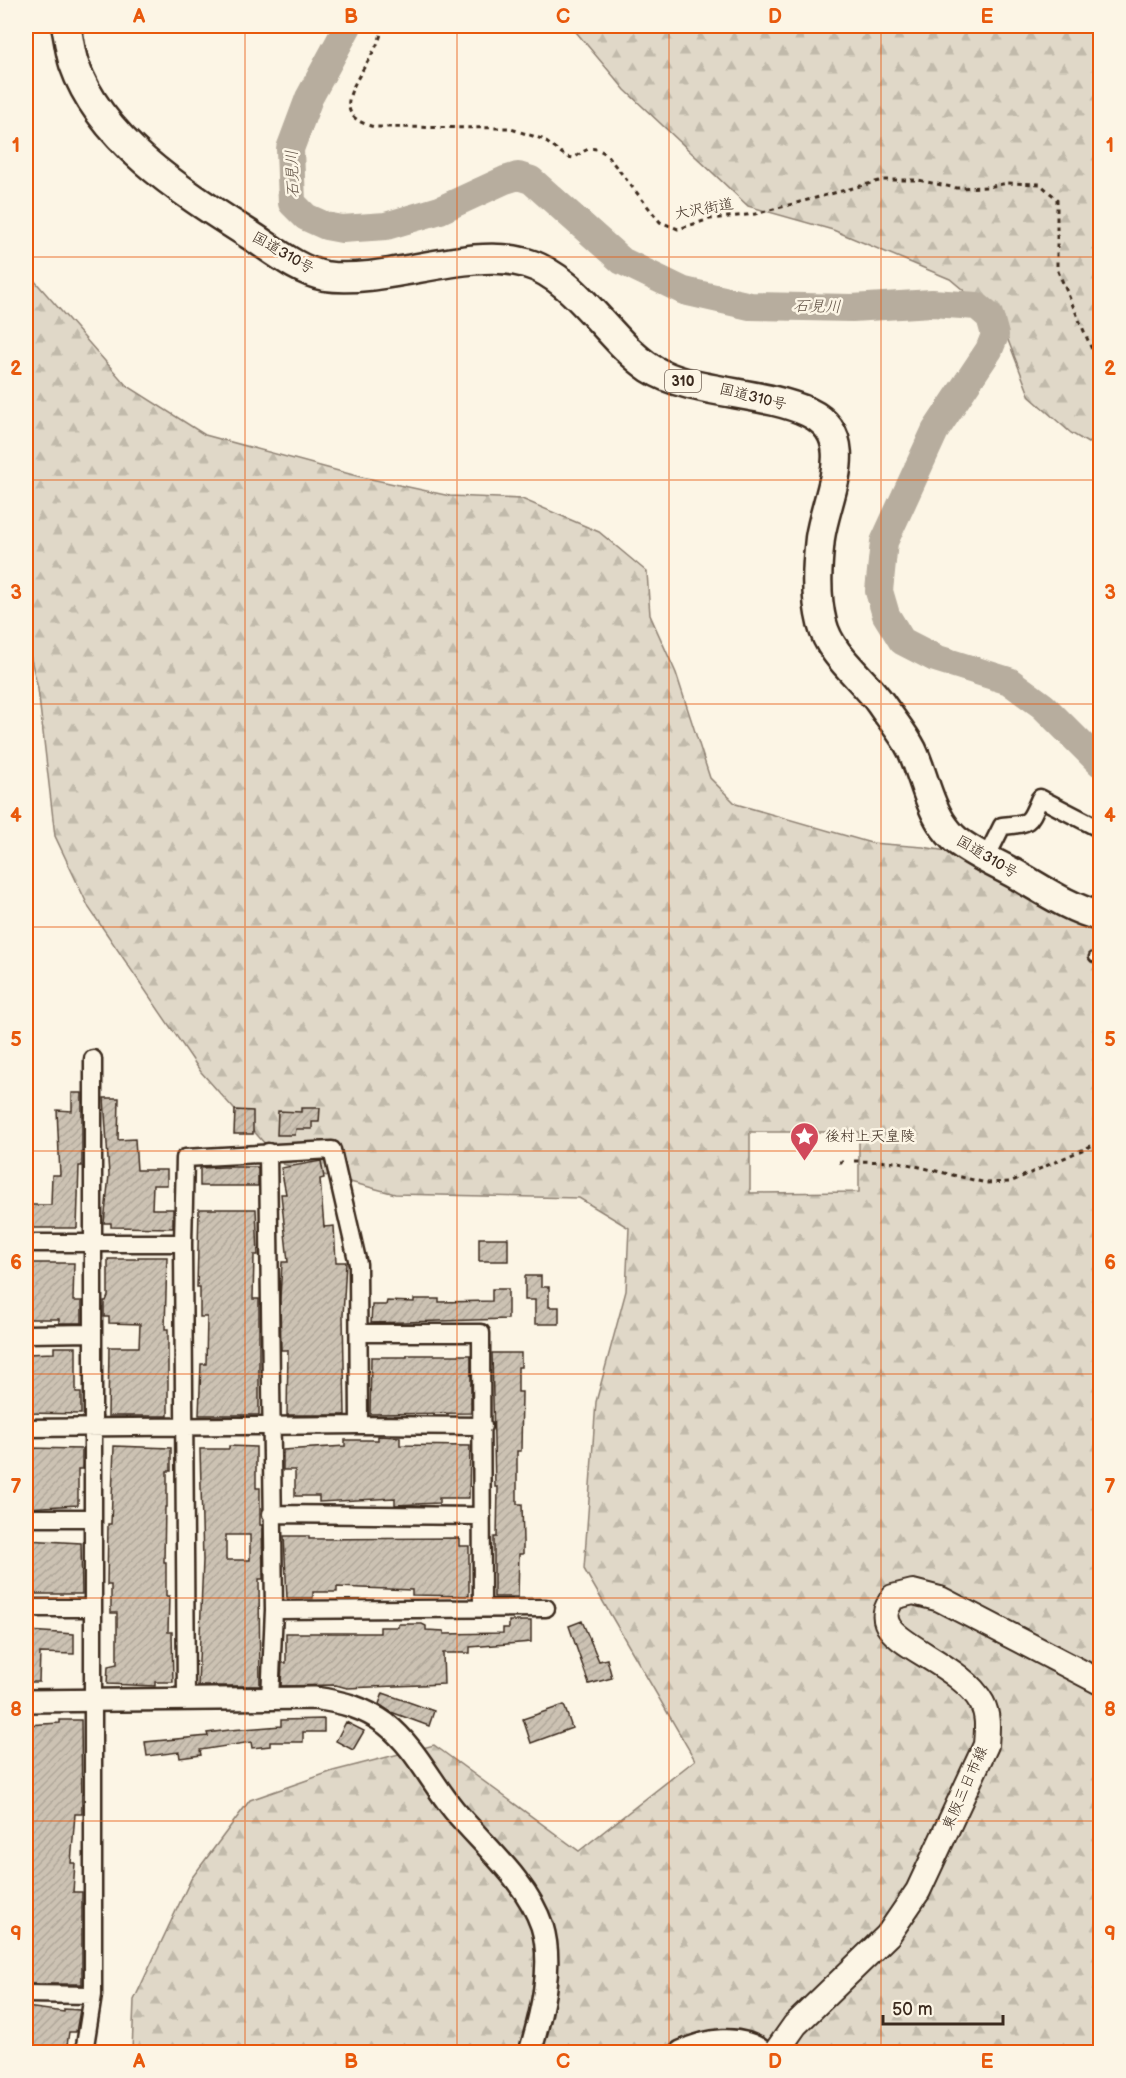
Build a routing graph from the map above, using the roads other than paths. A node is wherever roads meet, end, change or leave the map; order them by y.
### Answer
1 (66, 26) edge
2 (1101, 829) edge
3 (986, 858) junction
4 (1101, 916) edge
5 (93, 1059) dead end
6 (268, 1152) junction
7 (93, 1242) junction
8 (26, 1243) edge
9 (183, 1243) junction
10 (92, 1333) junction
11 (361, 1333) junction
12 (26, 1334) edge
13 (359, 1425) junction
14 (269, 1426) junction
15 (483, 1426) junction
16 (26, 1428) edge
17 (94, 1428) junction
18 (183, 1428) junction
19 (271, 1514) junction
20 (482, 1515) junction
21 (26, 1518) edge
22 (93, 1518) junction
23 (26, 1608) edge
24 (93, 1608) junction
25 (482, 1608) junction
26 (546, 1608) dead end
27 (274, 1610) junction
28 (1101, 1682) edge
29 (186, 1699) junction
30 (270, 1699) junction
31 (94, 1700) junction
32 (26, 1701) edge
33 (26, 1994) edge
34 (93, 1995) junction
35 (84, 2052) edge
36 (530, 2052) edge
37 (681, 2052) edge
38 (763, 2052) edge
39 (776, 2052) edge

1 - 3 highway, 国道310号 / 310
2 - 3 street
3 - 4 highway, 国道310号 / 310
5 - 7 street
6 - 9 street
6 - 11 street
6 - 14 street
7 - 8 street
7 - 9 street
7 - 10 street
9 - 18 street
10 - 12 street
10 - 17 street
11 - 13 street
11 - 15 street
13 - 14 street
13 - 15 street
14 - 18 street
14 - 19 street
15 - 20 street
16 - 17 street
17 - 18 street
17 - 22 street
18 - 29 street
19 - 20 street
19 - 27 street
20 - 25 street
21 - 22 street
22 - 24 street
23 - 24 street
24 - 31 street
25 - 26 street
25 - 27 street
27 - 30 street
28 - 39 main road, 東阪三日市線
29 - 30 street
29 - 31 street
30 - 36 street
31 - 32 street
31 - 34 street
33 - 34 street
34 - 35 street
37 - 38 street

